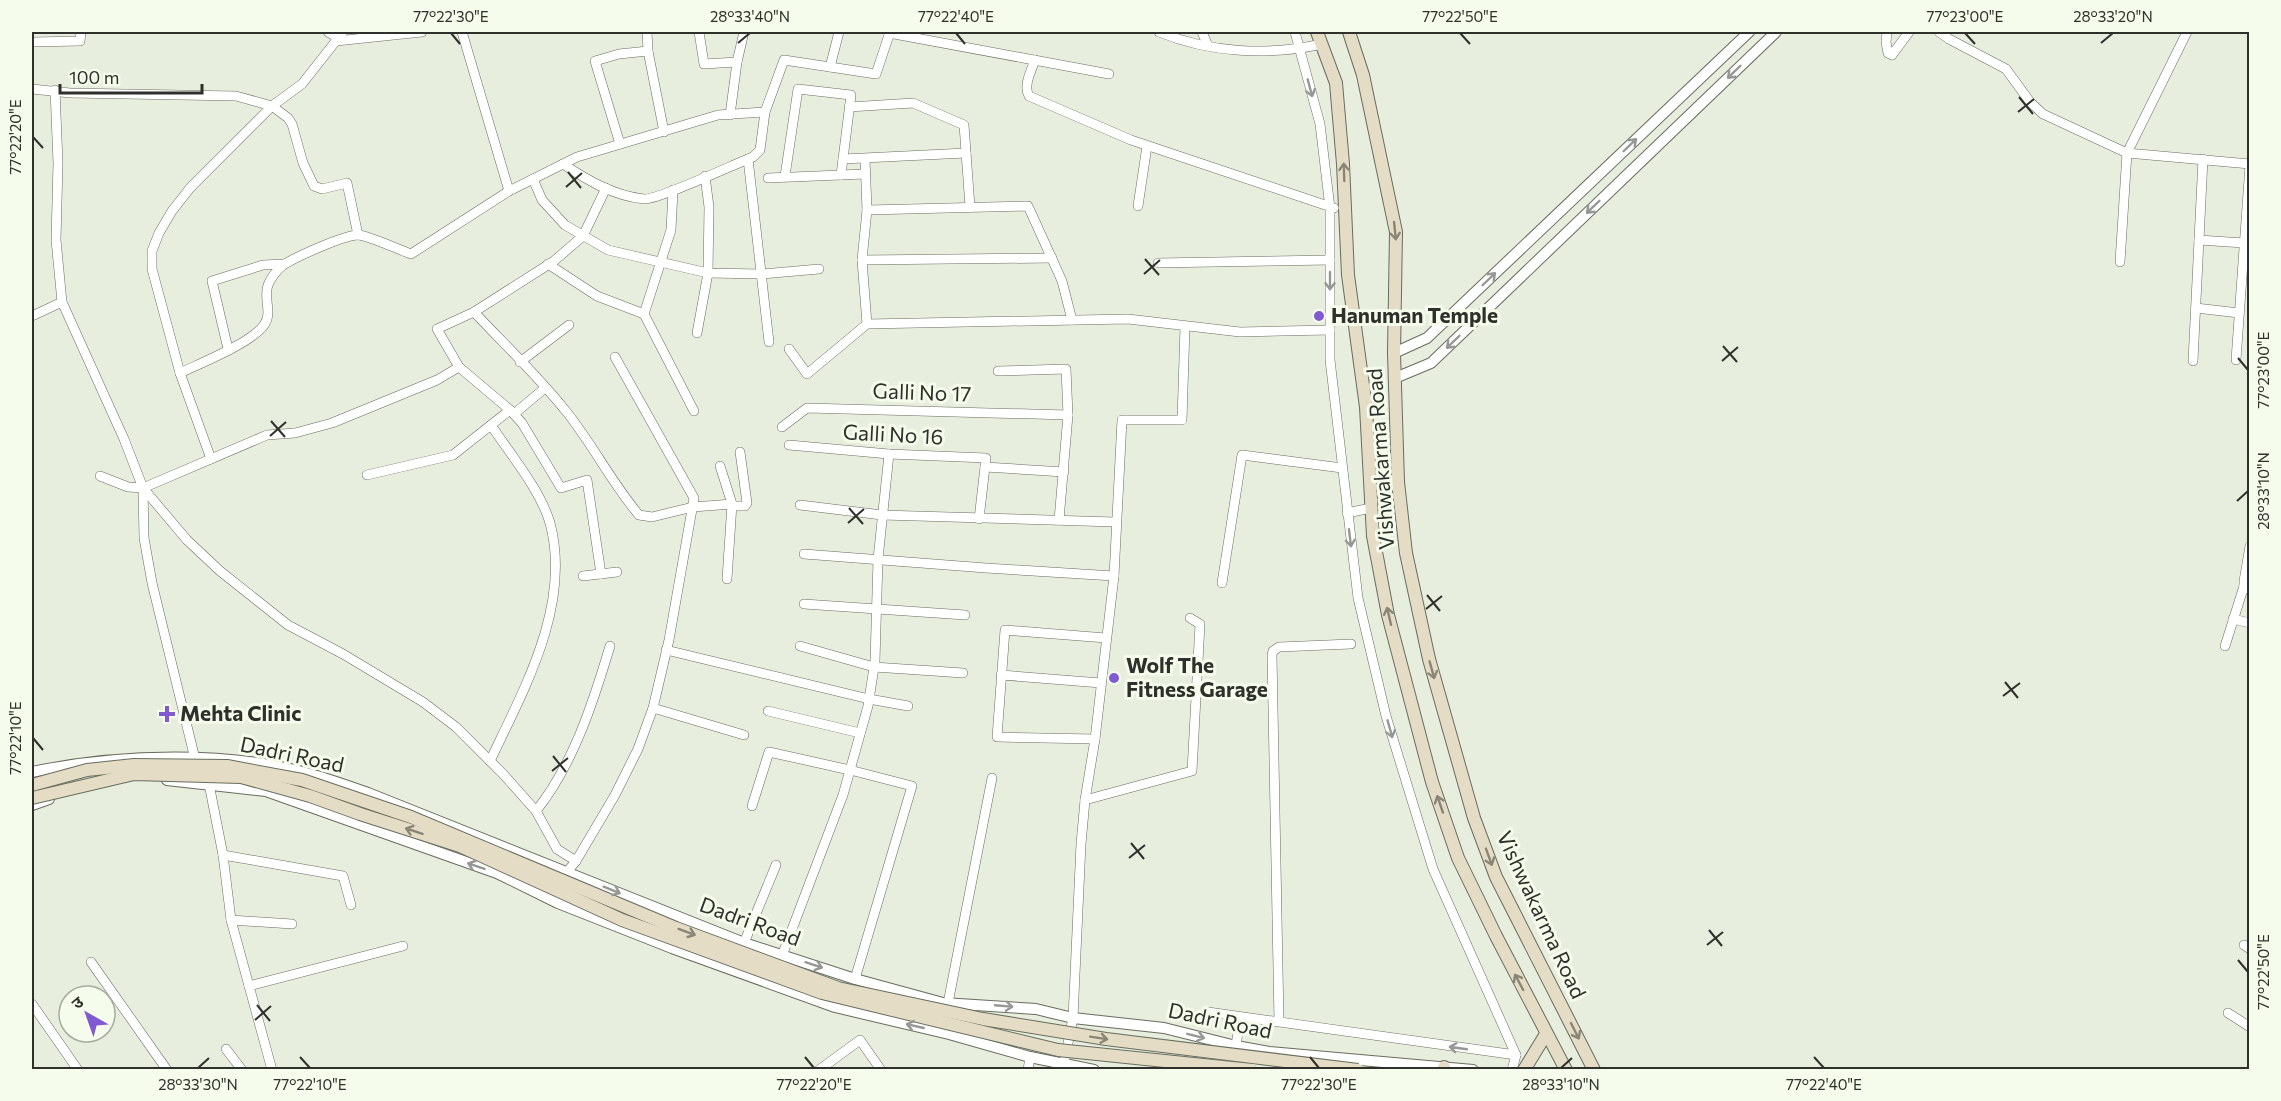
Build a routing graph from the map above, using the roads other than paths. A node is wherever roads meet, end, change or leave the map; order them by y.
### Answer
1 (81, 32) edge
2 (328, 32) edge
3 (423, 32) edge
4 (462, 32) edge
5 (646, 32) edge
6 (699, 32) edge
7 (744, 32) edge
8 (839, 32) edge
9 (889, 32) edge
10 (1159, 32) edge
11 (1202, 32) edge
12 (1295, 32) edge
13 (1317, 32) edge
14 (1349, 32) edge
15 (1749, 32) edge
16 (1776, 32) edge
17 (1887, 32) edge
18 (1909, 32) edge
19 (1939, 32) edge
20 (2187, 32) edge
21 (409, 33) edge
22 (339, 37) edge
23 (32, 42) edge
24 (1322, 44) junction
25 (1208, 46) junction
26 (1299, 49) junction
27 (648, 51) junction
28 (1035, 60) junction
29 (737, 62) junction
30 (830, 67) junction
31 (1109, 74) dead end
32 (32, 89) edge
33 (55, 90) junction
34 (272, 106) junction
35 (849, 107) junction
36 (765, 112) junction
37 (730, 115) junction
38 (664, 132) junction
39 (620, 144) junction
40 (1147, 146) junction
41 (966, 153) junction
42 (2127, 153) junction
43 (748, 159) junction
44 (843, 159) junction
45 (865, 159) junction
46 (2203, 159) junction
47 (563, 164) junction
48 (2250, 164) edge
49 (865, 174) junction
50 (841, 175) junction
51 (705, 176) junction
52 (785, 176) junction
53 (768, 178) dead end
54 (533, 179) junction
55 (606, 188) junction
56 (673, 190) junction
57 (509, 191) junction
58 (1138, 206) dead end
59 (970, 207) junction
60 (1330, 208) junction
61 (1345, 208) junction
62 (867, 210) junction
63 (358, 235) junction
64 (584, 236) junction
65 (2199, 240) junction
66 (2244, 243) junction
67 (1052, 258) junction
68 (862, 260) junction
69 (1330, 260) junction
70 (2120, 262) dead end
71 (660, 263) junction
72 (1158, 263) dead end
73 (284, 264) junction
74 (548, 264) junction
75 (819, 269) dead end
76 (708, 273) junction
77 (761, 274) junction
78 (62, 302) junction
79 (2196, 308) junction
80 (474, 312) junction
81 (2240, 313) junction
82 (644, 314) junction
83 (32, 316) edge
84 (1072, 320) junction
85 (867, 324) junction
86 (569, 325) dead end
87 (1185, 326) junction
88 (1330, 330) junction
89 (697, 333) dead end
90 (769, 342) dead end
91 (228, 349) junction
92 (789, 349) dead end
93 (1394, 353) junction
94 (615, 357) dead end
95 (2236, 360) dead end
96 (2193, 361) dead end
97 (520, 362) junction
98 (459, 367) junction
99 (998, 371) dead end
100 (180, 373) junction
101 (1395, 378) junction
102 (545, 388) junction
103 (694, 411) dead end
104 (512, 412) junction
105 (1068, 415) junction
106 (491, 424) junction
107 (782, 427) dead end
108 (789, 446) dead end
109 (740, 452) dead end
110 (889, 454) junction
111 (211, 459) junction
112 (720, 466) dead end
113 (985, 467) junction
114 (1342, 468) junction
115 (1064, 472) junction
116 (367, 475) dead end
117 (100, 476) dead end
118 (143, 488) junction
119 (732, 505) junction
120 (800, 505) dead end
121 (693, 507) junction
122 (1371, 508) junction
123 (1347, 513) junction
124 (882, 515) junction
125 (979, 519) junction
126 (1059, 520) junction
127 (1115, 522) junction
128 (2250, 546) edge
129 (804, 554) dead end
130 (2249, 557) edge
131 (878, 559) junction
132 (618, 572) dead end
133 (601, 574) junction
134 (583, 576) dead end
135 (1114, 576) junction
136 (727, 579) dead end
137 (1222, 584) dead end
138 (2247, 588) edge
139 (804, 604) dead end
140 (876, 610) junction
141 (965, 615) dead end
142 (1190, 618) dead end
143 (2233, 620) junction
144 (2250, 623) edge
145 (1106, 638) junction
146 (1351, 644) dead end
147 (2225, 645) dead end
148 (610, 646) dead end
149 (800, 646) dead end
150 (666, 650) junction
151 (874, 667) junction
152 (963, 673) dead end
153 (1001, 675) junction
154 (1101, 684) junction
155 (869, 699) junction
156 (908, 706) dead end
157 (653, 708) junction
158 (768, 711) dead end
159 (860, 733) junction
160 (744, 735) dead end
161 (1095, 739) junction
162 (196, 759) junction
163 (490, 761) junction
164 (850, 770) junction
165 (32, 772) edge
166 (992, 778) dead end
167 (203, 784) junction
168 (32, 785) edge
169 (32, 798) edge
170 (1085, 800) junction
171 (32, 805) edge
172 (752, 806) dead end
173 (536, 811) junction
174 (223, 855) junction
175 (576, 861) junction
176 (545, 862) junction
177 (776, 865) dead end
178 (567, 872) junction
179 (533, 891) junction
180 (351, 905) dead end
181 (231, 920) junction
182 (292, 924) dead end
183 (744, 943) junction
184 (403, 946) dead end
185 (782, 955) junction
186 (91, 962) dead end
187 (855, 979) junction
188 (772, 982) junction
189 (249, 986) junction
190 (948, 1003) junction
191 (32, 1004) edge
192 (1208, 1012) dead end
193 (2228, 1013) dead end
194 (1072, 1018) junction
195 (1240, 1018) junction
196 (1279, 1021) junction
197 (2250, 1028) edge
198 (1546, 1034) junction
199 (1236, 1046) junction
200 (1258, 1048) junction
201 (226, 1049) dead end
202 (1269, 1052) junction
203 (1516, 1055) junction
204 (1030, 1057) junction
205 (1064, 1063) junction
206 (1444, 1068) edge
207 (78, 1070) edge
208 (167, 1070) edge
209 (242, 1070) edge
210 (272, 1070) edge
211 (819, 1070) edge
212 (881, 1070) edge
213 (1028, 1070) edge
214 (1094, 1070) edge
215 (1253, 1070) edge
216 (1267, 1070) edge
217 (1358, 1070) edge
218 (1473, 1070) edge
219 (1512, 1070) edge
220 (1524, 1070) edge
221 (1566, 1070) edge
222 (1594, 1070) edge

1 - 23 street
2 - 22 street
3 - 21 street
4 - 57 street
5 - 27 street
6 - 29 street
7 - 29 street
8 - 30 street
9 - 28 street
9 - 30 street
10 - 25 street
11 - 25 street
12 - 26 street
13 - 24 main road, Vishwakarma Road
14 -> 93 main road, Vishwakarma Road
93 -> 15 street
16 -> 101 street
17 - 18 street
19 - 42 street
20 - 42 street
21 - 22 street
22 - 34 street
24 - 26 street
61 -> 24 main road, Vishwakarma Road
25 - 26 street
26 -> 60 street
27 - 38 street
27 - 39 street
28 - 31 street
28 - 40 street
29 - 37 street
30 - 36 street
32 - 33 street
33 - 34 street
33 - 78 street
34 - 63 street
34 - 100 street
35 - 41 street
35 - 44 street
35 - 52 street
36 - 37 street
36 - 43 street
37 - 38 street
38 - 39 street
39 - 47 street
40 - 58 street
40 - 60 street
41 - 45 street
41 - 59 street
42 - 46 street
42 - 70 street
43 - 51 street
43 - 77 street
44 - 45 street
44 - 50 street
45 - 49 street
46 - 48 street
46 - 65 street
47 - 54 street
47 - 55 street
48 - 66 street
49 - 50 street
49 - 62 street
50 - 52 street
51 - 56 street
51 - 76 street
52 - 53 street
54 - 57 street
54 - 64 street
55 - 56 street
55 - 64 street
56 - 71 street
57 - 63 street
59 - 62 street
59 - 67 street
60 - 61 street
60 - 69 street
61 - 122 main road, Vishwakarma Road
62 - 68 street
63 - 73 street
64 - 71 street
64 - 74 street
65 - 66 street
65 - 79 street
66 - 81 street
67 - 68 street
67 - 84 street
68 - 85 street
69 - 72 street
69 -> 88 street
71 - 76 street
71 - 82 street
73 - 91 street
73 - 91 street
74 - 80 street
74 - 82 street
75 - 77 street
76 - 77 street
76 - 89 street
77 - 90 street
78 - 83 street
78 - 118 street
79 - 81 street
79 - 96 street
80 - 97 street
80 - 98 street
81 - 95 street
82 - 103 street
84 - 85 street
84 - 87 street
85 - 92 street
86 - 97 street
87 - 88 street
87 - 127 street
88 - 114 street
91 - 100 street
93 - 101 main road, Vishwakarma Road
94 - 121 street
97 - 102 street
98 - 104 street
98 - 111 street
99 - 105 street
100 - 111 street
101 -> 222 main road, Vishwakarma Road
102 - 104 street
102 - 121 street
104 - 106 street
104 - 133 street
105 - 107 street, Galli No 17
105 - 115 street
106 - 116 street
106 - 163 street
108 - 110 street, Galli No 16
109 - 119 street
110 - 113 street, Galli No 16
110 - 124 street
111 - 118 street
112 - 119 street
113 - 115 street
113 - 125 street
114 - 123 street
114 - 137 street
115 - 126 street
117 - 118 street
118 - 162 street
118 - 163 street
119 - 121 street
119 - 136 street
120 - 124 street
121 - 150 street
122 - 123 street
198 -> 122 main road, Vishwakarma Road
123 -> 203 street
124 - 125 street
124 - 131 street
125 - 126 street
126 - 127 street
127 - 135 street
128 - 130 street
129 - 131 street
130 - 138 street
131 - 135 street
131 - 140 street
132 - 133 street
133 - 134 street
135 - 145 street
138 - 143 street
139 - 140 street
140 - 141 street
140 - 151 street
142 - 170 street
143 - 144 street
143 - 147 street
145 - 153 street
145 - 154 street
146 - 196 street
148 - 173 street
149 - 151 street
150 - 155 street
150 - 157 street
151 - 152 street
151 - 155 street
153 - 154 street
153 - 161 street
154 - 161 street
155 - 156 street
155 - 159 street
157 - 160 street
157 - 175 street
158 - 159 street
159 - 164 street
161 - 170 street
162 - 165 street, Dadri Road
162 - 167 street
162 - 176 street, Dadri Road
163 - 173 street
164 - 172 street
164 - 185 street
164 - 187 street
166 - 190 street
167 - 171 street, Dadri Road
167 - 174 street
179 -> 167 street, Dadri Road
168 -> 217 main road, bridge
215 -> 169 main road, bridge
170 - 194 street
173 - 175 street
174 - 180 street
174 - 181 street
175 - 178 street
176 - 178 street, Dadri Road
176 - 179 street
177 - 183 street
178 -> 183 street, Dadri Road
179 - 188 street, Dadri Road
181 - 182 street
181 - 189 street
183 - 185 street, Dadri Road
184 - 189 street
185 -> 187 street, Dadri Road
185 - 188 street
186 - 208 street
187 - 190 street, Dadri Road
204 -> 188 street, Dadri Road
189 - 210 street
190 -> 194 street, Dadri Road
191 - 207 street
192 - 195 street
193 - 197 street
194 -> 199 street, Dadri Road
194 - 205 street
195 - 196 street
195 - 199 street
203 -> 196 street
198 - 220 main road
198 - 221 main road, Vishwakarma Road
199 - 200 street, Dadri Road
200 - 202 street, Dadri Road
200 - 215 street
201 - 209 street
202 - 206 street, Dadri Road
202 - 216 street
203 - 219 street
204 - 205 street, Dadri Road
204 - 213 street
205 - 214 street, Dadri Road
206 - 218 street, Dadri Road
211 - 212 street

